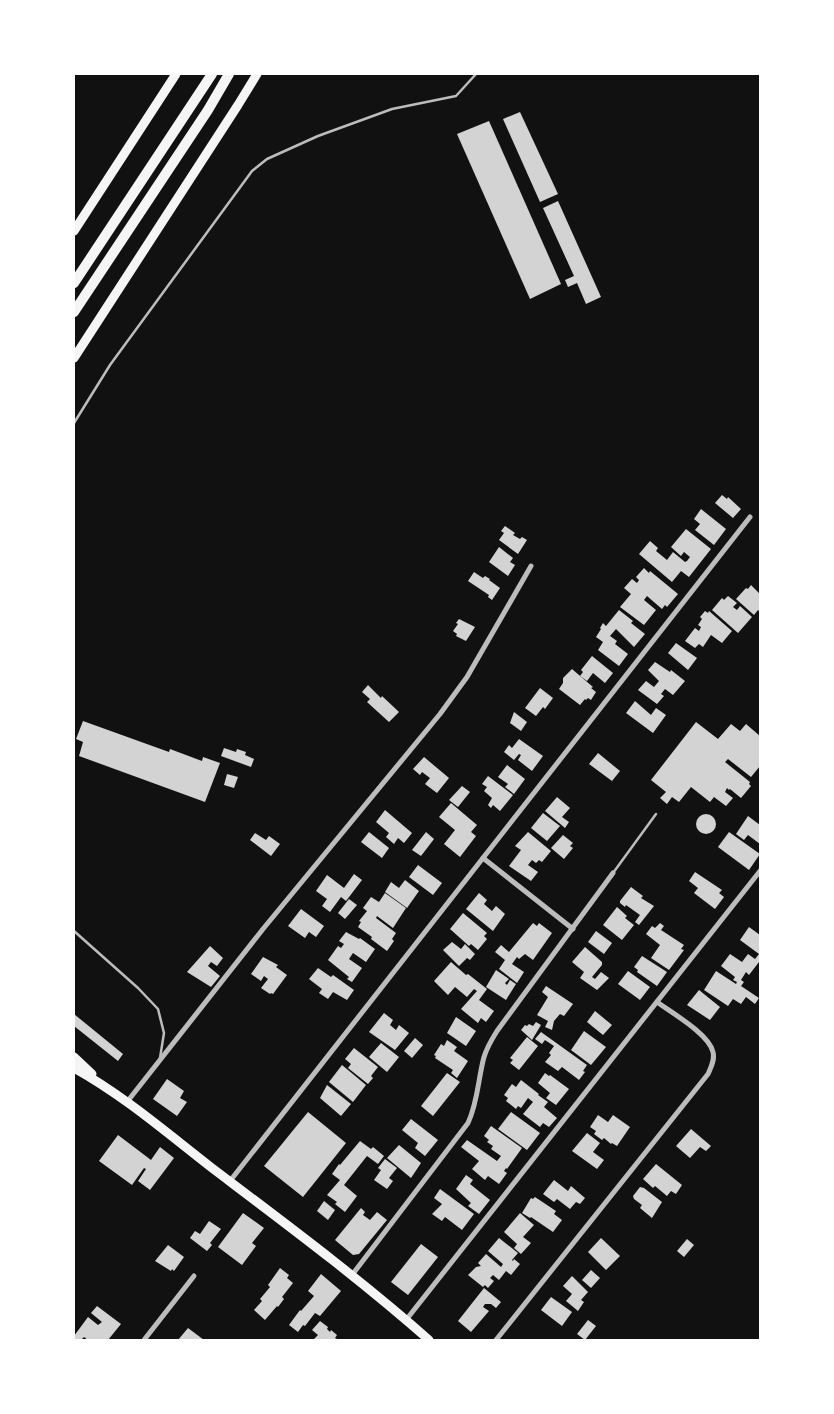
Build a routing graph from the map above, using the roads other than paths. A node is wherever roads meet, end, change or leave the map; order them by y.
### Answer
1 (176, 74) edge
2 (212, 74) edge
3 (229, 74) edge
4 (257, 74) edge
5 (476, 74) edge
6 (74, 232) edge
7 (74, 283) edge
8 (74, 312) edge
9 (74, 358) edge
10 (74, 423) edge
11 (750, 517) dead end
12 (531, 566) dead end
13 (656, 814) dead end
14 (483, 858) junction
15 (761, 871) edge
16 (613, 873) joint
17 (573, 929) junction
18 (74, 931) edge
19 (657, 1002) junction
20 (74, 1057) edge
21 (160, 1061) junction
22 (74, 1068) edge
23 (111, 1091) junction
24 (127, 1103) junction
25 (230, 1181) junction
26 (352, 1275) junction
27 (194, 1276) dead end
28 (406, 1320) junction
29 (423, 1339) edge
30 (144, 1340) edge
31 (496, 1340) edge

1 - 6 main road
2 - 7 highway
3 - 8 highway
4 - 9 main road
5 - 10 lane
11 - 14 street
12 - 21 street
13 - 16 lane
14 - 17 street
14 - 25 street
15 - 19 street
16 - 17 street
17 - 26 street
18 - 21 lane
19 - 28 street
19 - 31 street
20 - 23 main road
21 - 24 street
22 - 23 main road
23 - 24 main road
24 - 25 main road
25 - 26 main road
26 - 28 main road
27 - 30 street
28 - 29 main road

